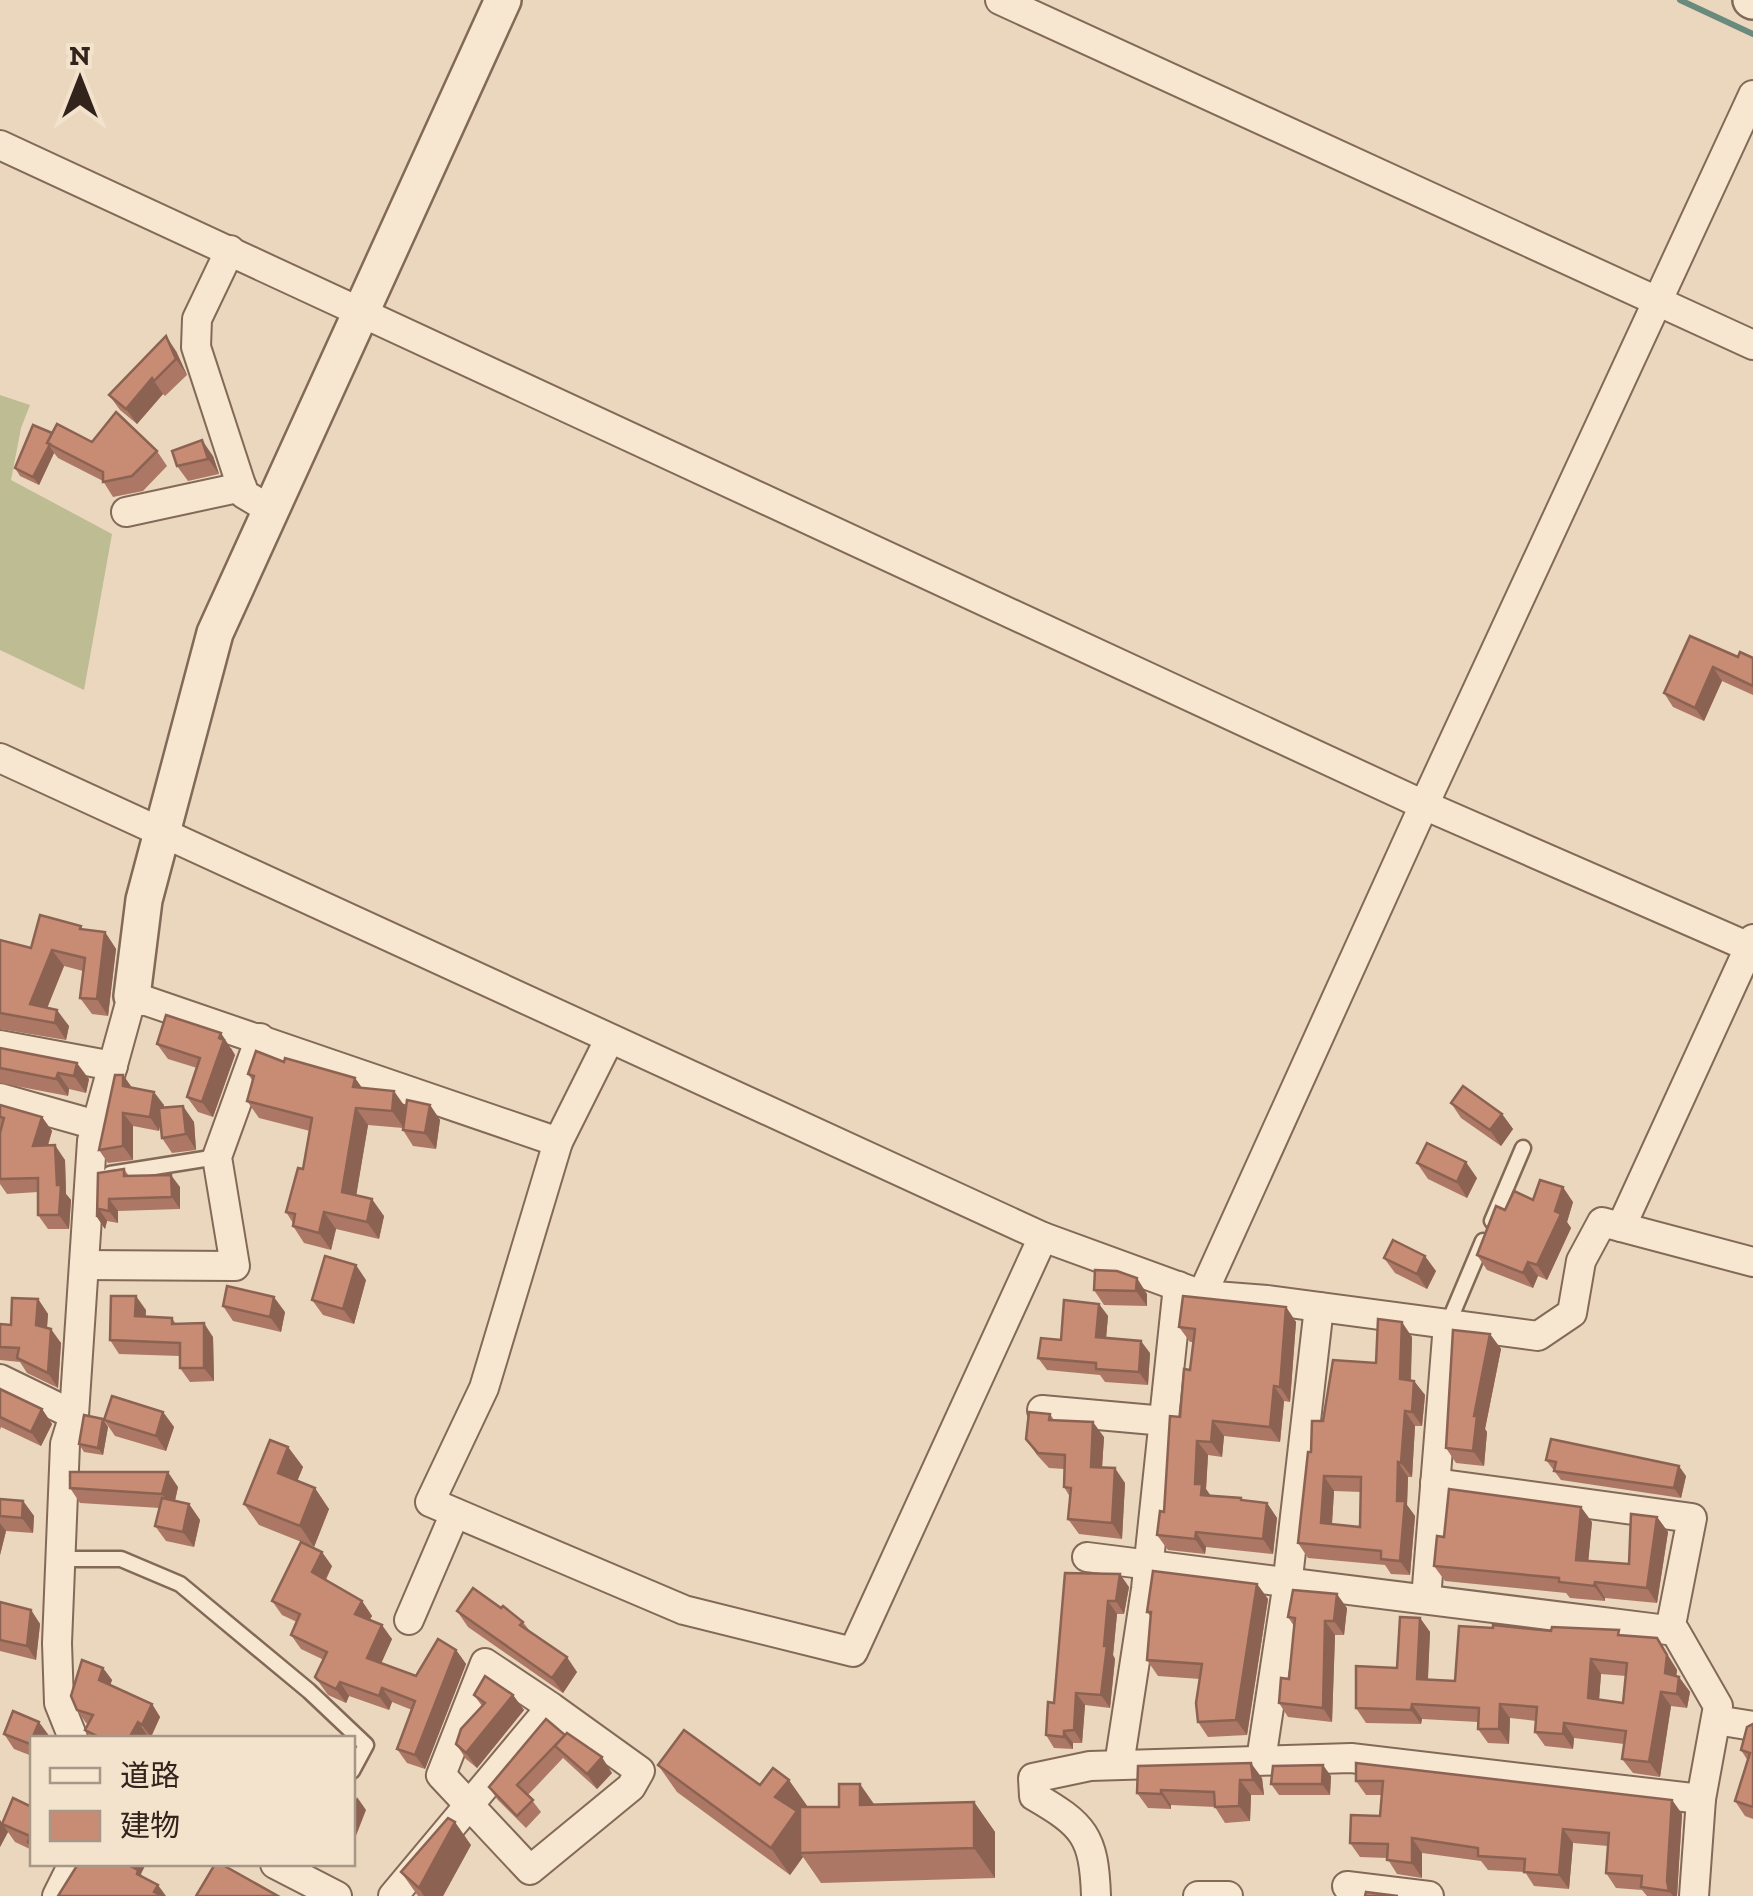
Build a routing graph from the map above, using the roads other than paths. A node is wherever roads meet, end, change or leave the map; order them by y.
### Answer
1 (504, 0) edge
2 (1000, 0) edge
3 (1753, 95) edge
4 (0, 145) edge
5 (230, 250) junction
6 (1658, 303) junction
7 (361, 311) junction
8 (1753, 346) edge
9 (255, 498) junction
10 (126, 512) dead end
11 (0, 758) edge
12 (1424, 805) junction
13 (161, 830) junction
14 (1751, 943) edge
15 (132, 996) junction
16 (260, 1038) junction
17 (609, 1040) junction
18 (0, 1045) edge
19 (113, 1066) junction
20 (0, 1098) edge
21 (96, 1125) junction
22 (558, 1142) junction
23 (1523, 1148) dead end
24 (218, 1156) junction
25 (90, 1177) junction
26 (1621, 1227) junction
27 (1043, 1237) junction
28 (1753, 1262) edge
29 (84, 1265) junction
30 (1190, 1290) junction
31 (1320, 1307) junction
32 (1448, 1324) junction
33 (0, 1379) edge
34 (1042, 1410) edge
35 (74, 1415) junction
36 (1164, 1421) junction
37 (1435, 1483) junction
38 (455, 1513) junction
39 (1087, 1556) dead end
40 (60, 1559) junction
41 (1148, 1566) junction
42 (1288, 1582) junction
43 (1426, 1599) junction
44 (409, 1620) dead end
45 (1670, 1630) junction
46 (551, 1707) junction
47 (1716, 1720) junction
48 (1753, 1726) edge
49 (72, 1736) edge
50 (1261, 1760) junction
51 (355, 1766) edge
52 (1119, 1766) junction
53 (1700, 1799) junction
54 (468, 1806) junction
55 (72, 1866) edge
56 (293, 1868) edge
57 (1347, 1886) dead end
58 (57, 1896) edge
59 (337, 1896) edge
60 (393, 1896) edge
61 (1096, 1896) edge
62 (1198, 1896) edge
63 (1228, 1896) edge
64 (1429, 1896) edge
65 (1694, 1896) edge

1 - 7 street
2 - 6 street
3 - 6 street
4 - 5 street
5 - 7 street
5 - 9 street
6 - 8 street
6 - 12 street
7 - 9 street
7 - 12 street
9 - 10 street
9 - 13 street
11 - 13 street
12 - 14 street
12 - 30 street
13 - 15 street
13 - 17 street
14 - 26 street
15 - 16 street
15 - 19 street
16 - 22 street
16 - 24 street
17 - 22 street
17 - 27 street
18 - 19 street
19 - 21 street
20 - 21 street
21 - 25 street
22 - 38 street
23 - 32 lane
24 - 25 lane
24 - 29 street
25 - 29 street
26 - 28 street
26 - 32 street
27 - 30 street
27 - 38 street
29 - 35 street
30 - 31 street
30 - 36 street
31 - 32 street
31 - 42 street
32 - 37 street
33 - 35 street
34 - 36 street
35 - 40 street
36 - 41 street
37 - 43 street
37 - 45 street
38 - 44 street
39 - 41 street
40 - 49 street
40 - 51 lane
41 - 42 street
41 - 52 street
42 - 43 street
42 - 50 street
43 - 45 street
45 - 47 street
46 - 54 street
46 - 54 street
46 - 54 street
47 - 48 street
47 - 53 street
50 - 52 street
50 - 53 street
52 - 61 street
53 - 65 street
54 - 60 street
55 - 58 street
56 - 59 street
57 - 64 street
62 - 63 street

